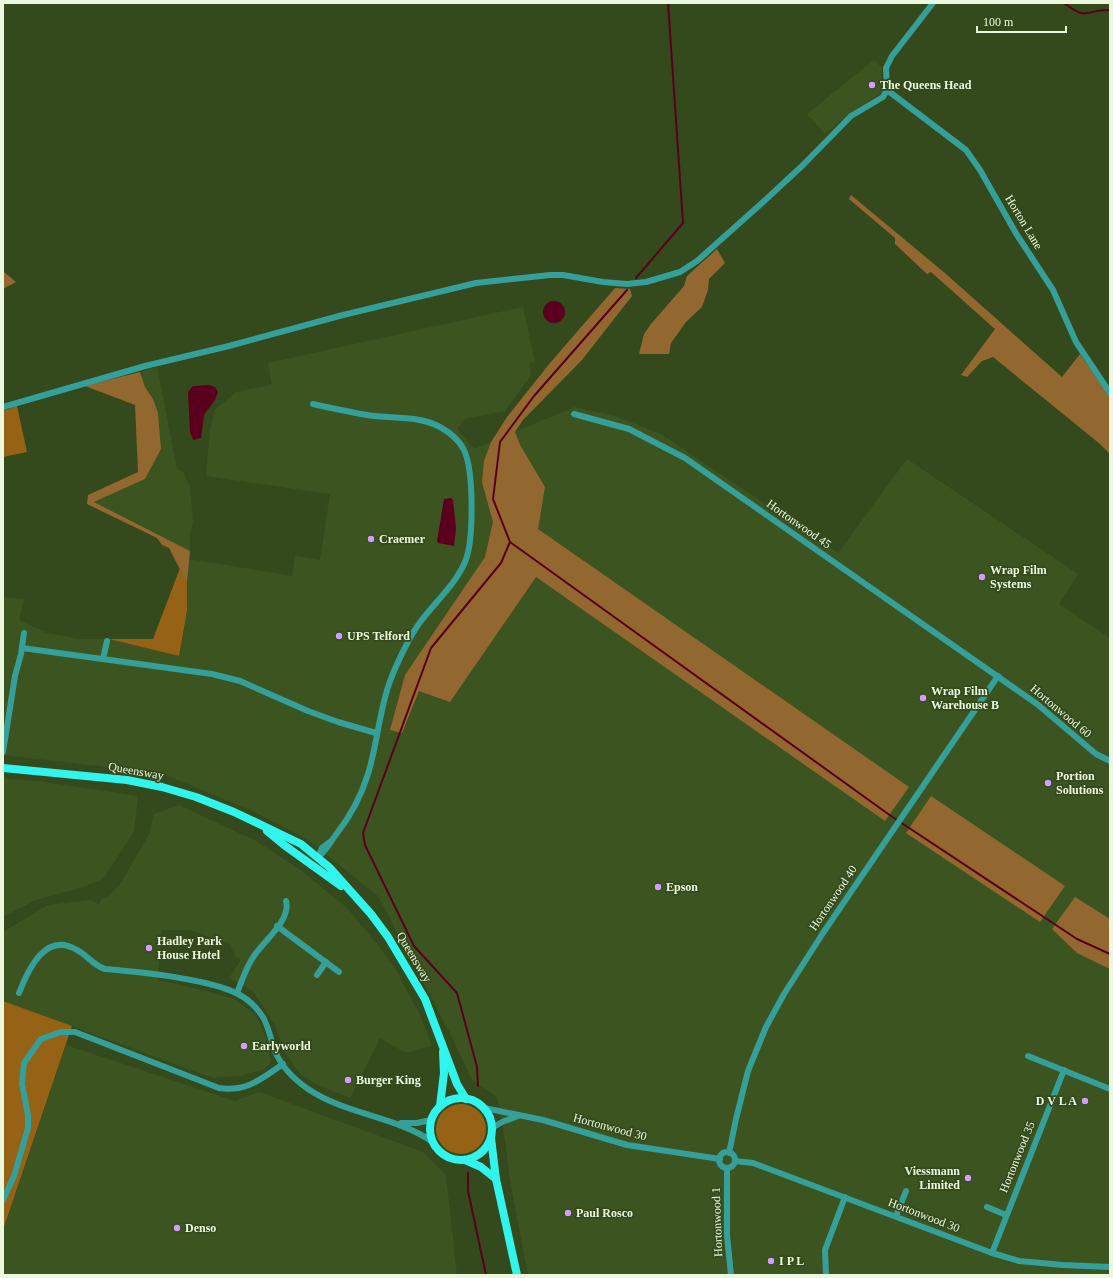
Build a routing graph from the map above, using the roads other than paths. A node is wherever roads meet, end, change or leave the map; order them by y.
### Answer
1 (932, 3) edge
2 (887, 90) junction
3 (1110, 393) edge
4 (313, 404) dead end
5 (3, 407) edge
6 (574, 414) dead end
7 (24, 633) dead end
8 (106, 641) dead end
9 (22, 648) junction
10 (103, 659) junction
11 (998, 676) junction
12 (376, 733) junction
13 (3, 752) edge
14 (1110, 761) edge
15 (3, 768) edge
16 (259, 824) junction
17 (318, 857) junction
18 (312, 865) junction
19 (352, 893) junction
20 (286, 901) dead end
21 (277, 926) junction
22 (326, 962) junction
23 (339, 972) dead end
24 (317, 975) dead end
25 (19, 993) dead end
26 (237, 993) junction
27 (442, 1042) junction
28 (1028, 1056) dead end
29 (283, 1064) junction
30 (1064, 1070) junction
31 (1110, 1088) edge
32 (466, 1098) junction
33 (440, 1106) junction
34 (484, 1108) junction
35 (518, 1116) junction
36 (431, 1120) junction
37 (398, 1123) junction
38 (492, 1131) junction
39 (433, 1142) junction
40 (729, 1153) junction
41 (720, 1159) junction
42 (465, 1160) junction
43 (735, 1161) junction
44 (727, 1168) junction
45 (496, 1179) junction
46 (906, 1191) dead end
47 (845, 1197) junction
48 (3, 1200) edge
49 (987, 1207) dead end
50 (1006, 1215) junction
51 (896, 1216) junction
52 (992, 1253) junction
53 (1110, 1267) edge
54 (516, 1275) edge
55 (730, 1275) edge
56 (826, 1275) edge

1 - 2 street
2 - 3 street, Horton Lane
2 - 5 street
4 - 12 street
6 - 11 street, Hortonwood 45
7 - 9 street
8 - 10 street
9 - 10 street
9 - 13 street
10 - 12 street
11 - 14 street, Hortonwood 60
11 - 40 street, Hortonwood 40
12 - 17 street
15 - 16 main road, Queensway
16 - 17 main road, Queensway
16 - 18 main road, Queensway
17 - 18 main road
17 - 19 main road, Queensway
18 - 19 main road, Queensway
19 - 27 main road, Queensway
20 - 21 street
21 - 22 street
21 - 26 street
22 - 23 street
22 - 24 street
25 - 26 street
26 - 29 street
27 - 32 main road, Queensway
27 - 33 main road, Queensway
28 - 30 street
29 - 37 street
29 - 48 street
30 - 31 street
30 - 50 street, Hortonwood 35
32 - 33 main road
32 - 34 main road
33 - 36 main road
34 - 35 street, Hortonwood 30
34 - 38 main road
35 - 38 street
35 - 41 street, Hortonwood 30
36 - 37 street
36 - 39 main road
37 - 39 street
38 - 42 main road
38 - 45 main road
39 - 42 main road
40 - 41 street
40 - 43 street
41 - 44 street
42 - 45 main road
43 - 44 street
43 - 47 street, Hortonwood 30
44 - 55 street, Hortonwood 1
45 - 54 main road
46 - 51 street
47 - 51 street, Hortonwood 30
47 - 56 street
49 - 50 street
50 - 52 street, Hortonwood 35
51 - 52 street, Hortonwood 30
52 - 53 street, Hortonwood 30

